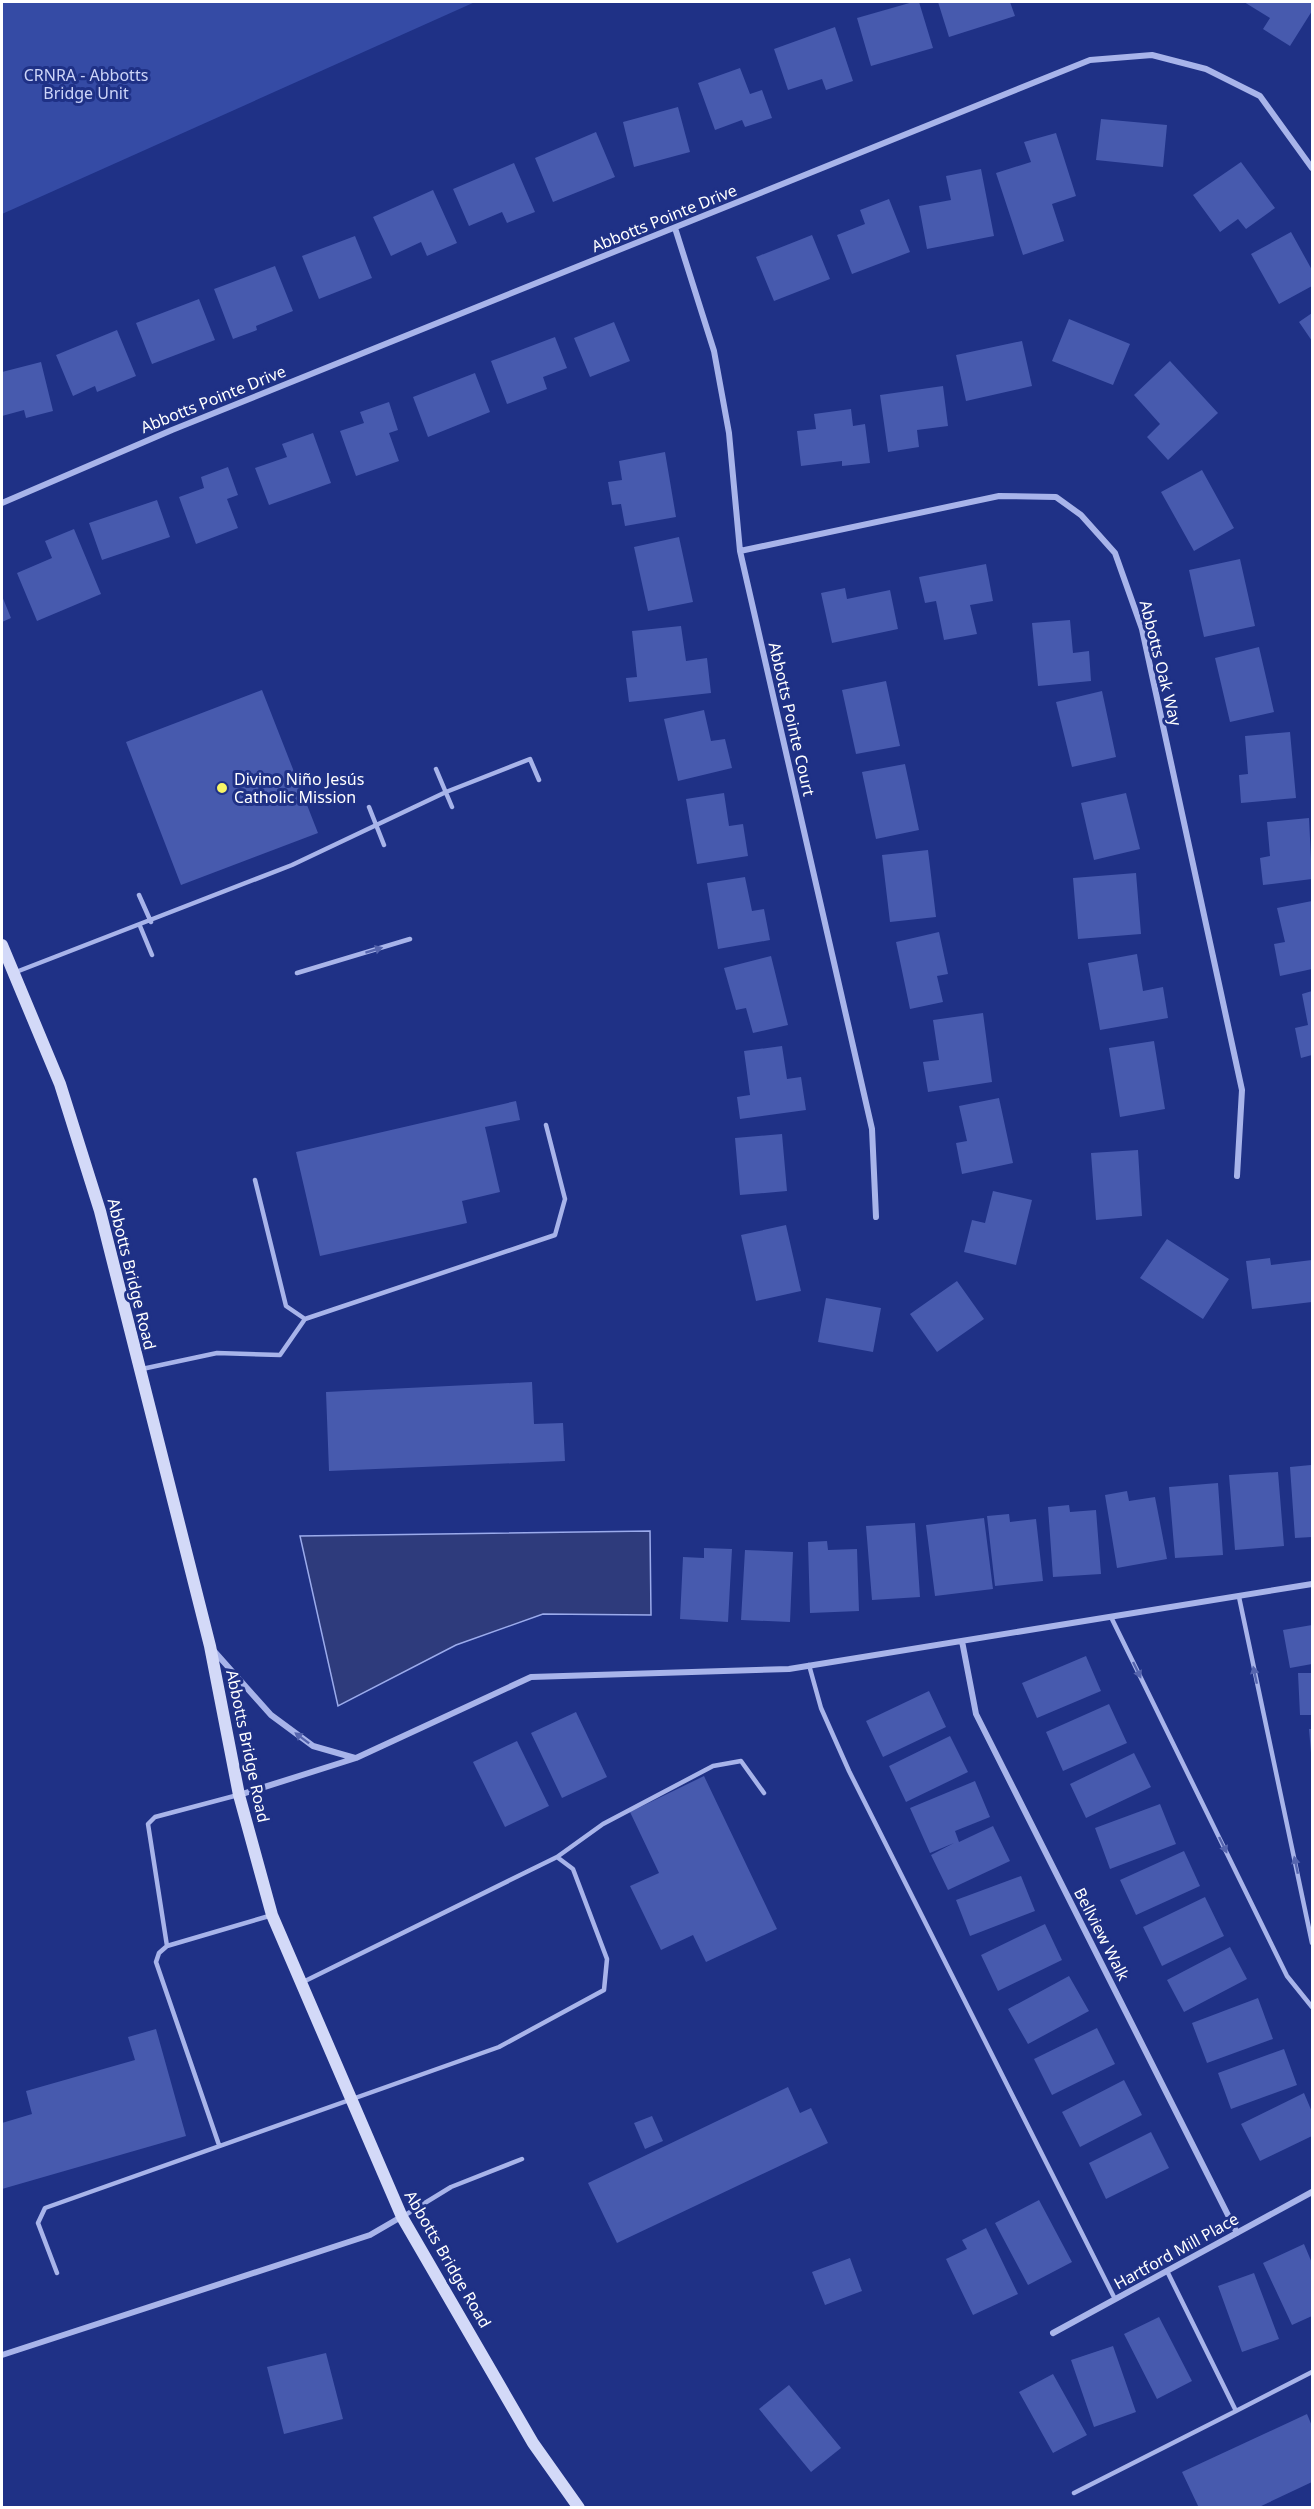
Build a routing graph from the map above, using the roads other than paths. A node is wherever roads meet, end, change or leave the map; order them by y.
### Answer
1 (1312, 168) edge
2 (675, 228) junction
3 (2, 502) edge
4 (740, 551) junction
5 (436, 769) dead end
6 (539, 780) dead end
7 (446, 792) junction
8 (369, 807) dead end
9 (452, 807) dead end
10 (376, 825) junction
11 (384, 845) dead end
12 (139, 895) dead end
13 (151, 922) junction
14 (140, 926) junction
15 (410, 939) dead end
16 (2, 945) edge
17 (152, 955) dead end
18 (14, 973) junction
19 (297, 973) dead end
20 (546, 1125) dead end
21 (1237, 1176) dead end
22 (255, 1180) dead end
23 (876, 1217) dead end
24 (305, 1319) junction
25 (139, 1370) junction
26 (1312, 1584) edge
27 (1239, 1597) junction
28 (1111, 1617) junction
29 (962, 1641) junction
30 (210, 1646) junction
31 (809, 1665) junction
32 (356, 1758) junction
33 (764, 1793) dead end
34 (239, 1795) junction
35 (557, 1857) junction
36 (272, 1915) junction
37 (1312, 1943) edge
38 (167, 1946) junction
39 (301, 1983) junction
40 (1312, 2007) edge
41 (351, 2102) junction
42 (219, 2145) junction
43 (522, 2159) dead end
44 (1312, 2192) edge
45 (402, 2217) junction
46 (1237, 2233) junction
47 (1167, 2271) junction
48 (57, 2273) dead end
49 (1115, 2299) junction
50 (1053, 2333) dead end
51 (2, 2355) edge
52 (1312, 2372) edge
53 (1236, 2411) junction
54 (1074, 2493) dead end
55 (579, 2508) edge

1 - 2 street, Abbotts Pointe Drive
2 - 3 street, Abbotts Pointe Drive
2 - 4 street, Abbotts Pointe Court
4 - 21 street, Abbotts Oak Way
4 - 23 street, Abbotts Pointe Court
5 - 7 lane
6 - 7 lane
7 - 9 lane
7 - 10 lane
8 - 10 lane
10 - 11 lane
10 - 13 lane
12 - 13 lane
13 - 14 lane
14 - 17 lane
14 - 18 lane
19 -> 15 lane
16 - 18 main road, Abbotts Bridge Road
18 - 25 main road, Abbotts Bridge Road
20 - 24 lane
22 - 24 lane
24 - 25 lane
25 - 30 main road, Abbotts Bridge Road
26 - 27 street
27 - 28 street
37 -> 27 lane
28 - 29 street
28 -> 40 lane
29 - 31 street
29 - 46 street, Bellview Walk
32 -> 30 street
30 - 34 main road, Abbotts Bridge Road
31 - 32 street
31 - 49 lane
32 - 34 street
33 - 35 lane
34 - 36 main road, Abbotts Bridge Road
34 - 38 lane
35 - 39 lane
35 - 41 lane
36 - 38 lane
36 - 39 main road, Abbotts Bridge Road
38 - 42 lane
39 - 41 main road, Abbotts Bridge Road
41 - 42 lane
41 - 45 main road, Abbotts Bridge Road
42 - 48 lane
43 - 45 lane
44 - 46 street, Hartford Mill Place
45 - 51 street
45 - 55 main road, Abbotts Bridge Road
46 - 47 street, Hartford Mill Place
47 - 49 street, Hartford Mill Place
47 - 53 lane
49 - 50 street, Hartford Mill Place
52 - 53 lane
53 - 54 lane

